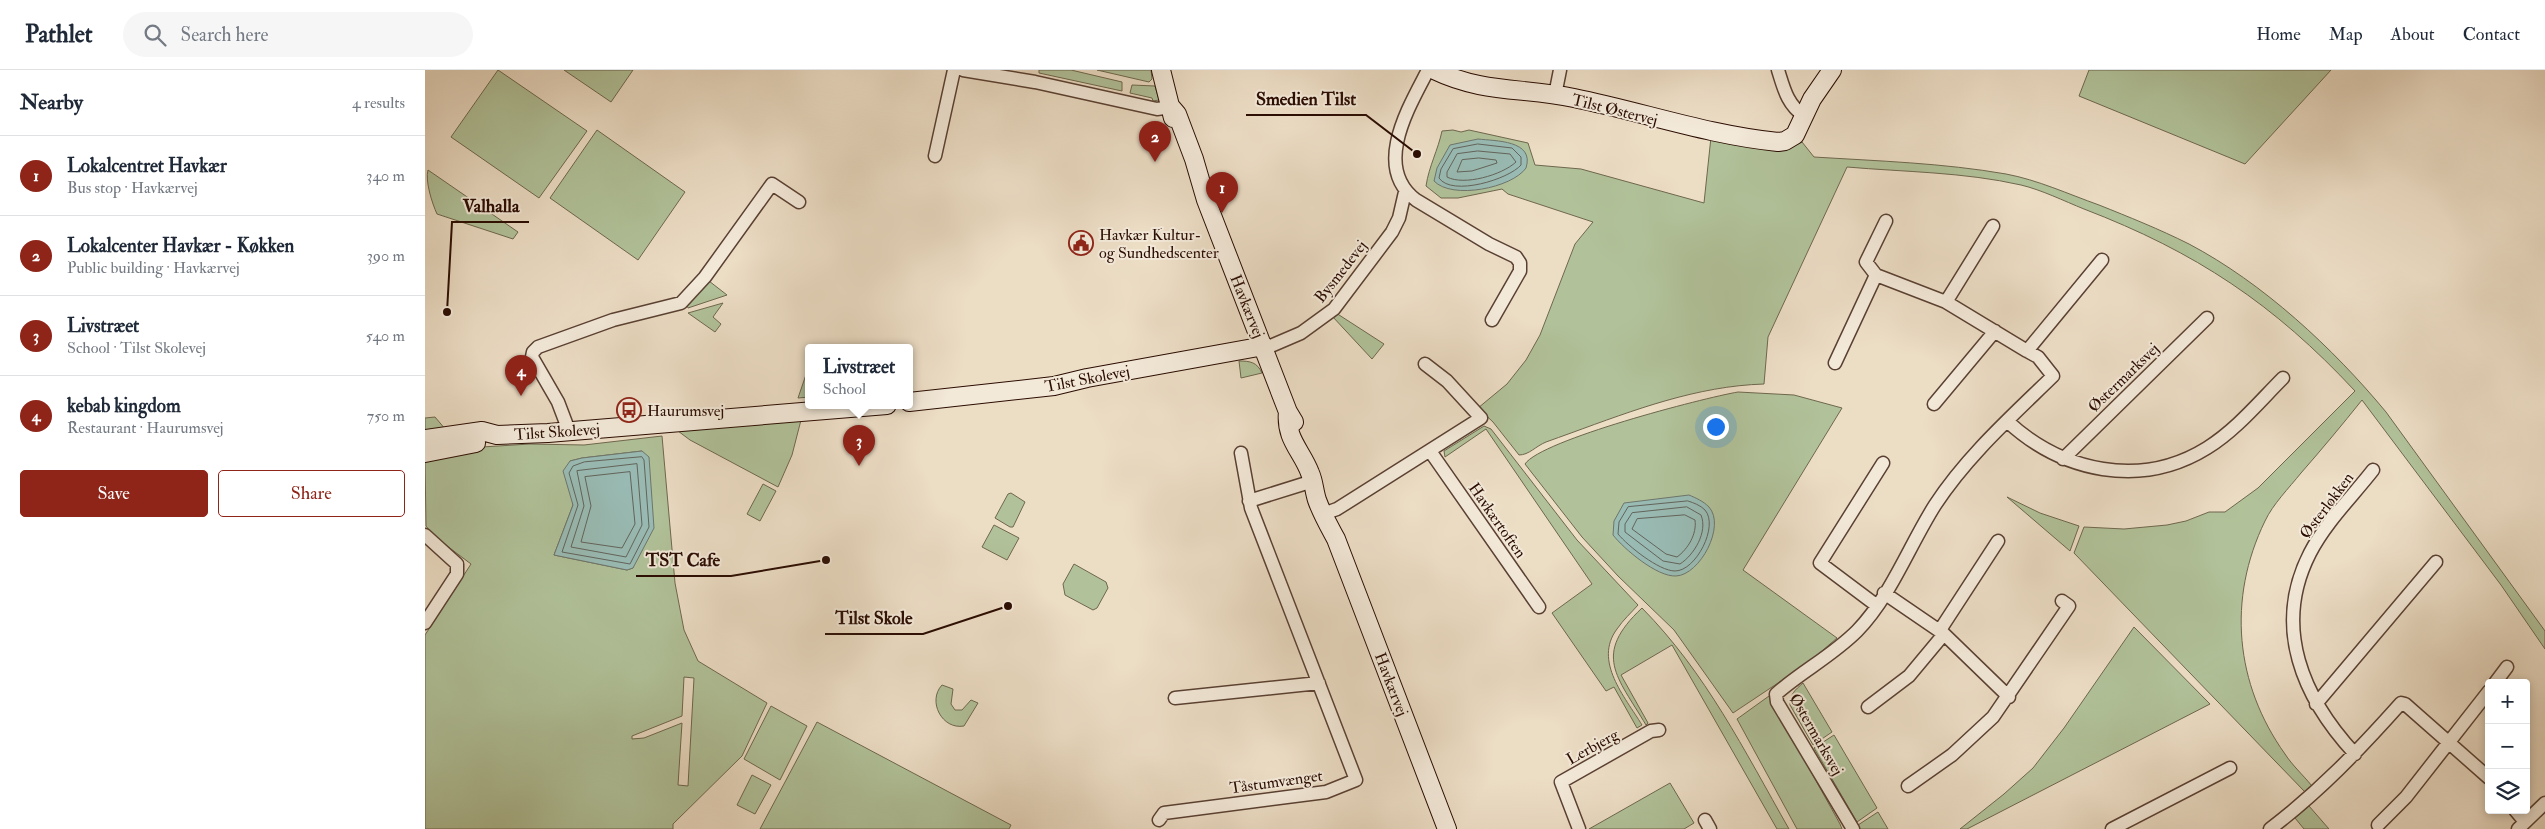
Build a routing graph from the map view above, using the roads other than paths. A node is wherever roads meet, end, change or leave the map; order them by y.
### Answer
1 (954, 70) edge
2 (963, 70) edge
3 (1161, 70) edge
4 (1428, 70) edge
5 (1434, 70) edge
6 (1560, 70) edge
7 (1778, 70) edge
8 (1832, 70) edge
9 (1555, 95) junction
10 (1171, 107) junction
11 (1804, 116) junction
12 (935, 156) dead end
13 (1405, 192) junction
14 (799, 202) dead end
15 (1886, 221) dead end
16 (1993, 226) dead end
17 (2102, 260) dead end
18 (1876, 274) junction
19 (1946, 302) junction
20 (2207, 318) dead end
21 (1492, 320) dead end
22 (1995, 331) junction
23 (1269, 346) junction
24 (2027, 350) junction
25 (1835, 363) dead end
26 (1431, 364) dead end
27 (2283, 378) dead end
28 (913, 402) edge
29 (1934, 404) dead end
30 (838, 409) edge
31 (2007, 421) junction
32 (569, 431) junction
33 (497, 435) junction
34 (425, 439) edge
35 (1430, 451) junction
36 (425, 453) edge
37 (1241, 453) dead end
38 (2063, 459) junction
39 (1883, 463) dead end
40 (2373, 470) dead end
41 (1313, 481) junction
42 (1249, 501) junction
43 (1326, 513) junction
44 (425, 535) edge
45 (1998, 541) dead end
46 (2436, 562) dead end
47 (1884, 593) junction
48 (2062, 601) dead end
49 (1876, 605) junction
50 (1539, 607) dead end
51 (425, 624) edge
52 (1942, 632) junction
53 (2507, 667) dead end
54 (2498, 679) edge
55 (1319, 682) junction
56 (2485, 696) edge
57 (2009, 697) junction
58 (1175, 698) dead end
59 (2316, 704) junction
60 (1868, 707) dead end
61 (1659, 730) dead end
62 (2450, 743) junction
63 (2355, 754) junction
64 (2229, 768) dead end
65 (2485, 774) edge
66 (1908, 786) dead end
67 (2545, 803) edge
68 (1159, 820) dead end
69 (2378, 825) dead end
70 (2521, 825) edge
71 (1447, 829) edge
72 (1579, 829) edge
73 (1853, 829) edge
74 (2112, 829) edge
75 (2270, 829) edge

1 - 12 street
2 - 10 street
3 - 10 street, Havkærvej
4 - 13 street
5 - 9 street, Tilst Østervej
6 - 9 street
7 - 11 street
8 - 11 street
9 - 11 street, Tilst Østervej
10 - 23 street, Havkærvej
13 - 21 street
13 - 23 street, Bysmedevej
14 - 32 street
15 - 18 street
16 - 19 street
17 - 24 street
18 - 19 street, Østermarksvej
18 - 25 street
19 - 22 street, Østermarksvej
20 - 38 street, Østermarksvej
22 - 24 street, Østermarksvej
22 - 29 street
23 - 28 street, Tilst Skolevej
23 - 41 street, Havkærvej
24 - 31 street, Østermarksvej
26 - 35 street
27 - 38 street
30 - 32 street, Tilst Skolevej
31 - 38 street
31 - 47 street, Østermarksvej
32 - 33 street, Tilst Skolevej
33 - 34 street, Tilst Skolevej
33 - 36 street, Tilst Skolevej
35 - 43 street
35 - 50 street, Havkærtoften
37 - 42 street, Tåstumvænget
39 - 49 street
40 - 59 street, Østerløkken
41 - 42 street
41 - 43 street, Havkærvej
42 - 55 street, Tåstumvænget
43 - 71 street, Havkærvej
44 - 51 street
45 - 52 street
46 - 59 street
47 - 49 street, Østermarksvej
47 - 52 street
48 - 57 street
49 - 73 street, Østermarksvej
52 - 57 street
52 - 60 street
53 - 54 street
55 - 58 street
55 - 68 street, Tåstumvænget
56 - 62 street
57 - 66 street
59 - 63 street, Østerløkken
61 - 72 street, Lerbjerg
62 - 63 street
62 - 65 street
62 - 69 street
63 - 75 street
64 - 74 street
67 - 70 street

